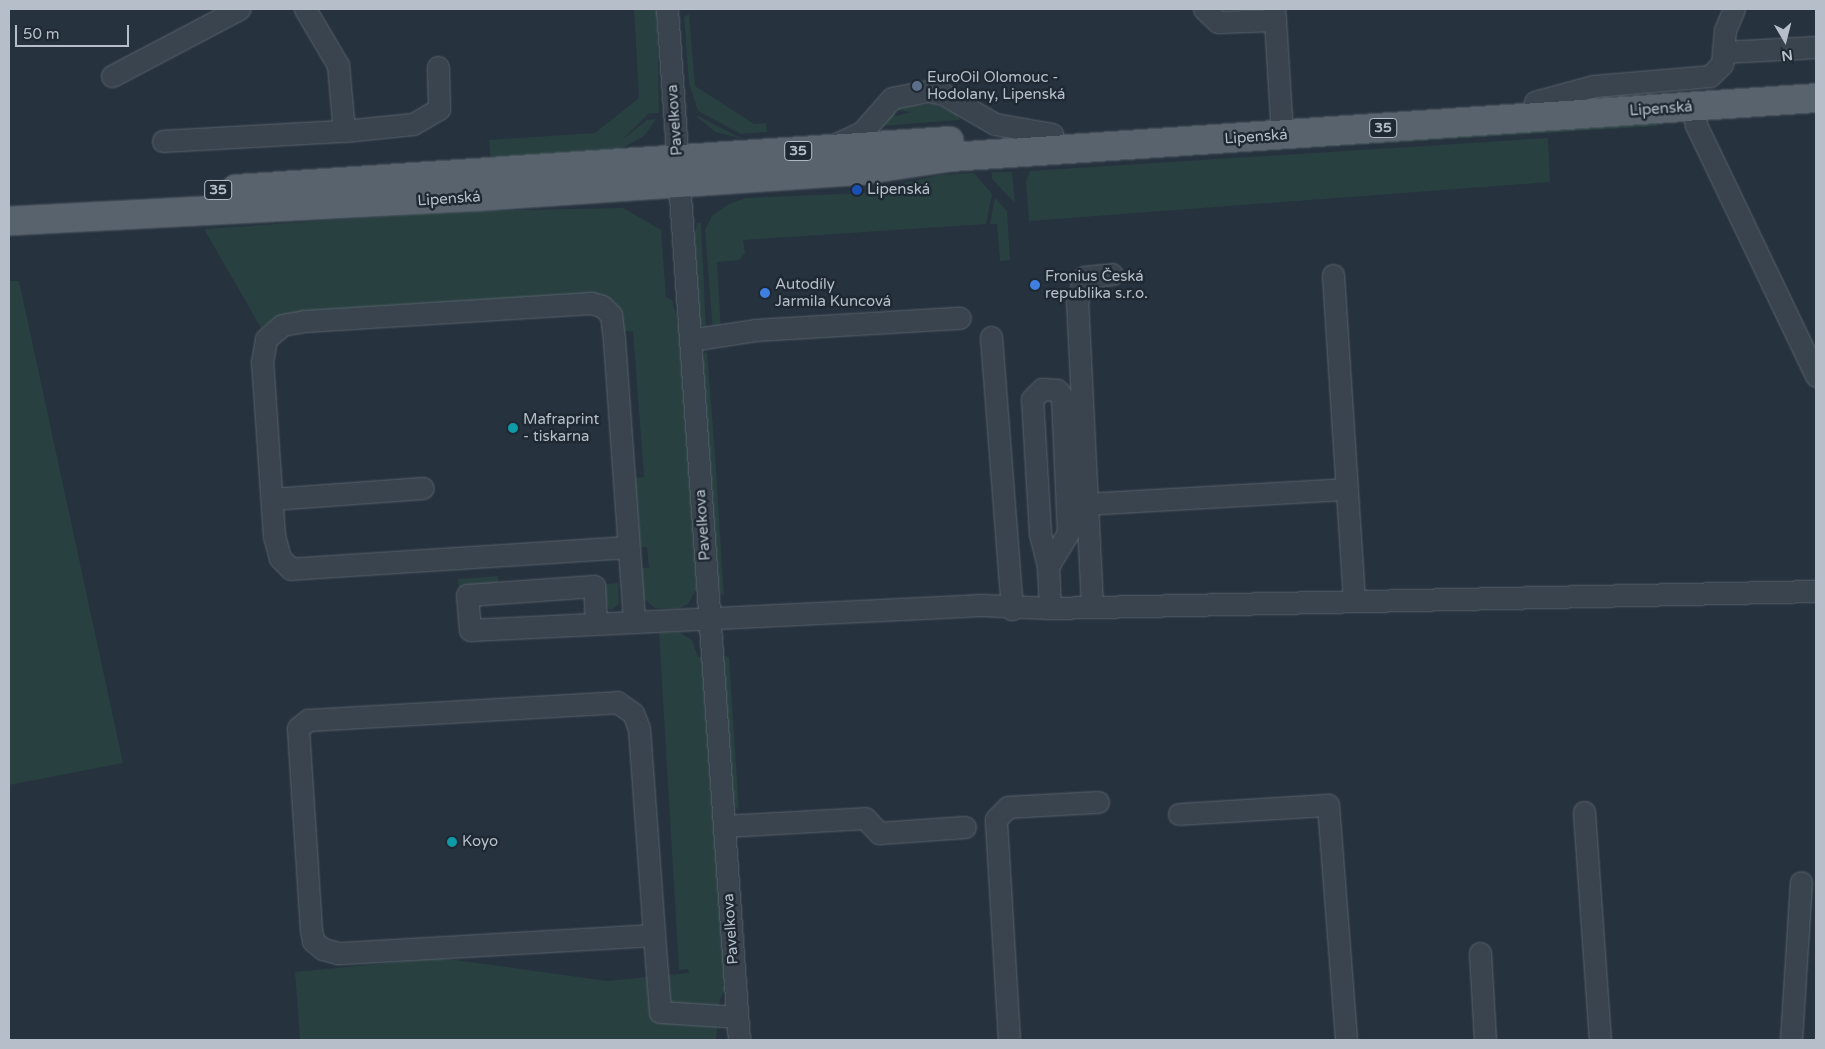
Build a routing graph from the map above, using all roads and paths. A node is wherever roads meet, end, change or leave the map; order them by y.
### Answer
1 (238, 9) edge
2 (306, 9) edge
3 (667, 9) edge
4 (1204, 9) edge
5 (1734, 9) edge
6 (1274, 14) edge
7 (1816, 47) edge
8 (1724, 52) junction
9 (438, 67) dead end
10 (112, 76) dead end
11 (1816, 83) edge
12 (1816, 98) edge
13 (1535, 102) junction
14 (1693, 107) junction
15 (1281, 119) junction
16 (344, 131) junction
17 (1052, 134) junction
18 (163, 141) dead end
19 (824, 149) junction
20 (679, 171) junction
21 (9, 204) edge
22 (9, 221) edge
23 (1112, 274) dead end
24 (1333, 275) dead end
25 (960, 318) dead end
26 (991, 337) dead end
27 (690, 340) junction
28 (1816, 376) edge
29 (423, 488) dead end
30 (1347, 489) junction
31 (272, 499) junction
32 (1086, 504) junction
33 (628, 547) junction
34 (1048, 566) junction
35 (1816, 591) edge
36 (1354, 600) junction
37 (1092, 606) junction
38 (1050, 608) junction
39 (1012, 609) junction
40 (709, 615) junction
41 (634, 619) junction
42 (596, 622) junction
43 (1098, 802) dead end
44 (1584, 812) dead end
45 (1179, 814) dead end
46 (724, 826) junction
47 (965, 827) dead end
48 (1801, 882) dead end
49 (654, 935) junction
50 (1480, 954) dead end
51 (737, 1017) junction
52 (739, 1040) edge
53 (1009, 1040) edge
54 (1346, 1040) edge
55 (1485, 1040) edge
56 (1600, 1040) edge
57 (1791, 1040) edge

1 - 10 street
2 - 16 street
3 - 20 street, Pavelkova
4 - 6 street
5 - 8 street
6 - 15 street
7 - 8 street
8 - 13 street
9 - 16 street
11 - 13 main road, Lipenská / 35
12 - 14 main road, Lipenská / 35
13 - 15 main road, Lipenská / 35
14 - 20 main road, Lipenská / 35
14 - 28 street
15 - 17 main road, Lipenská / 35
16 - 18 street
17 - 19 main road, Lipenská / 35
17 - 19 street
19 - 20 main road, Lipenská / 35
20 - 21 main road, Lipenská / 35
20 - 22 main road, Lipenská / 35
20 - 27 street, Pavelkova
23 - 32 street
24 - 30 street
25 - 27 street
26 - 39 street
27 - 40 street, Pavelkova
29 - 31 street
30 - 32 street
30 - 36 street
31 - 33 street
31 - 33 street
32 - 37 street
33 - 41 street
34 - 34 street
34 - 38 street
35 - 36 street
36 - 37 street
37 - 38 street
38 - 39 street
39 - 40 street
40 - 41 street
40 - 46 street, Pavelkova
41 - 42 street
42 - 42 street
43 - 53 street
44 - 56 street
45 - 54 street
46 - 47 street
46 - 51 street, Pavelkova
48 - 57 street
49 - 49 street
49 - 51 street
50 - 55 street
51 - 52 street, Pavelkova

